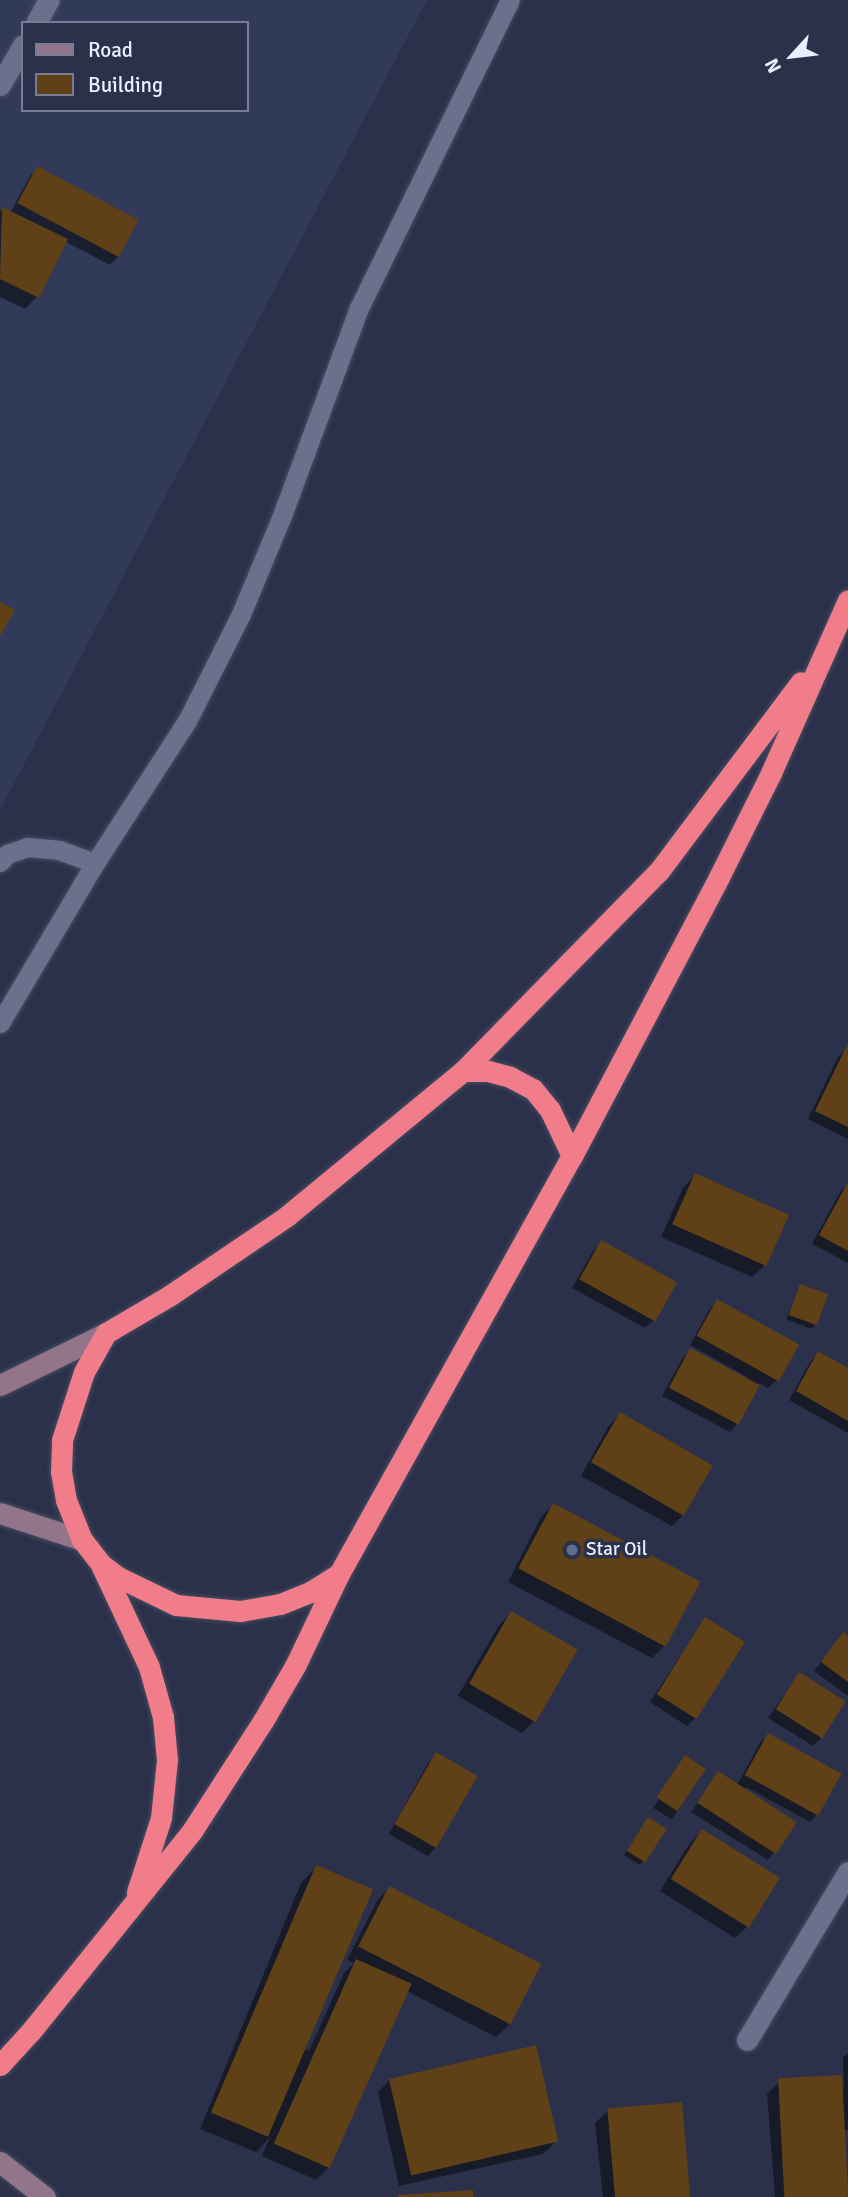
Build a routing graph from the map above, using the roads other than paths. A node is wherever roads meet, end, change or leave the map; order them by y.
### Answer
1 (49, 0) edge
2 (510, 0) edge
3 (37, 21) edge
4 (21, 48) edge
5 (0, 85) edge
6 (848, 600) edge
7 (825, 650) junction
8 (0, 862) edge
9 (95, 863) junction
10 (0, 1023) edge
11 (463, 1071) junction
12 (572, 1156) junction
13 (106, 1333) junction
14 (0, 1385) edge
15 (0, 1513) edge
16 (82, 1540) junction
17 (101, 1564) junction
18 (339, 1574) junction
19 (848, 1872) edge
20 (132, 1908) junction
21 (747, 2040) dead end
22 (0, 2065) edge
23 (0, 2162) edge
24 (45, 2197) edge

1 - 3 street
2 - 9 lane
4 - 5 street
6 - 7 highway
7 - 11 highway
7 - 12 highway
8 - 9 lane
9 - 10 lane
11 - 12 highway
11 - 13 highway
12 - 18 highway
13 - 14 main road
13 - 16 highway
15 - 16 main road
16 - 17 highway
17 - 18 highway
17 - 20 highway
18 - 20 highway
19 - 21 street
20 - 22 highway
23 - 24 main road

